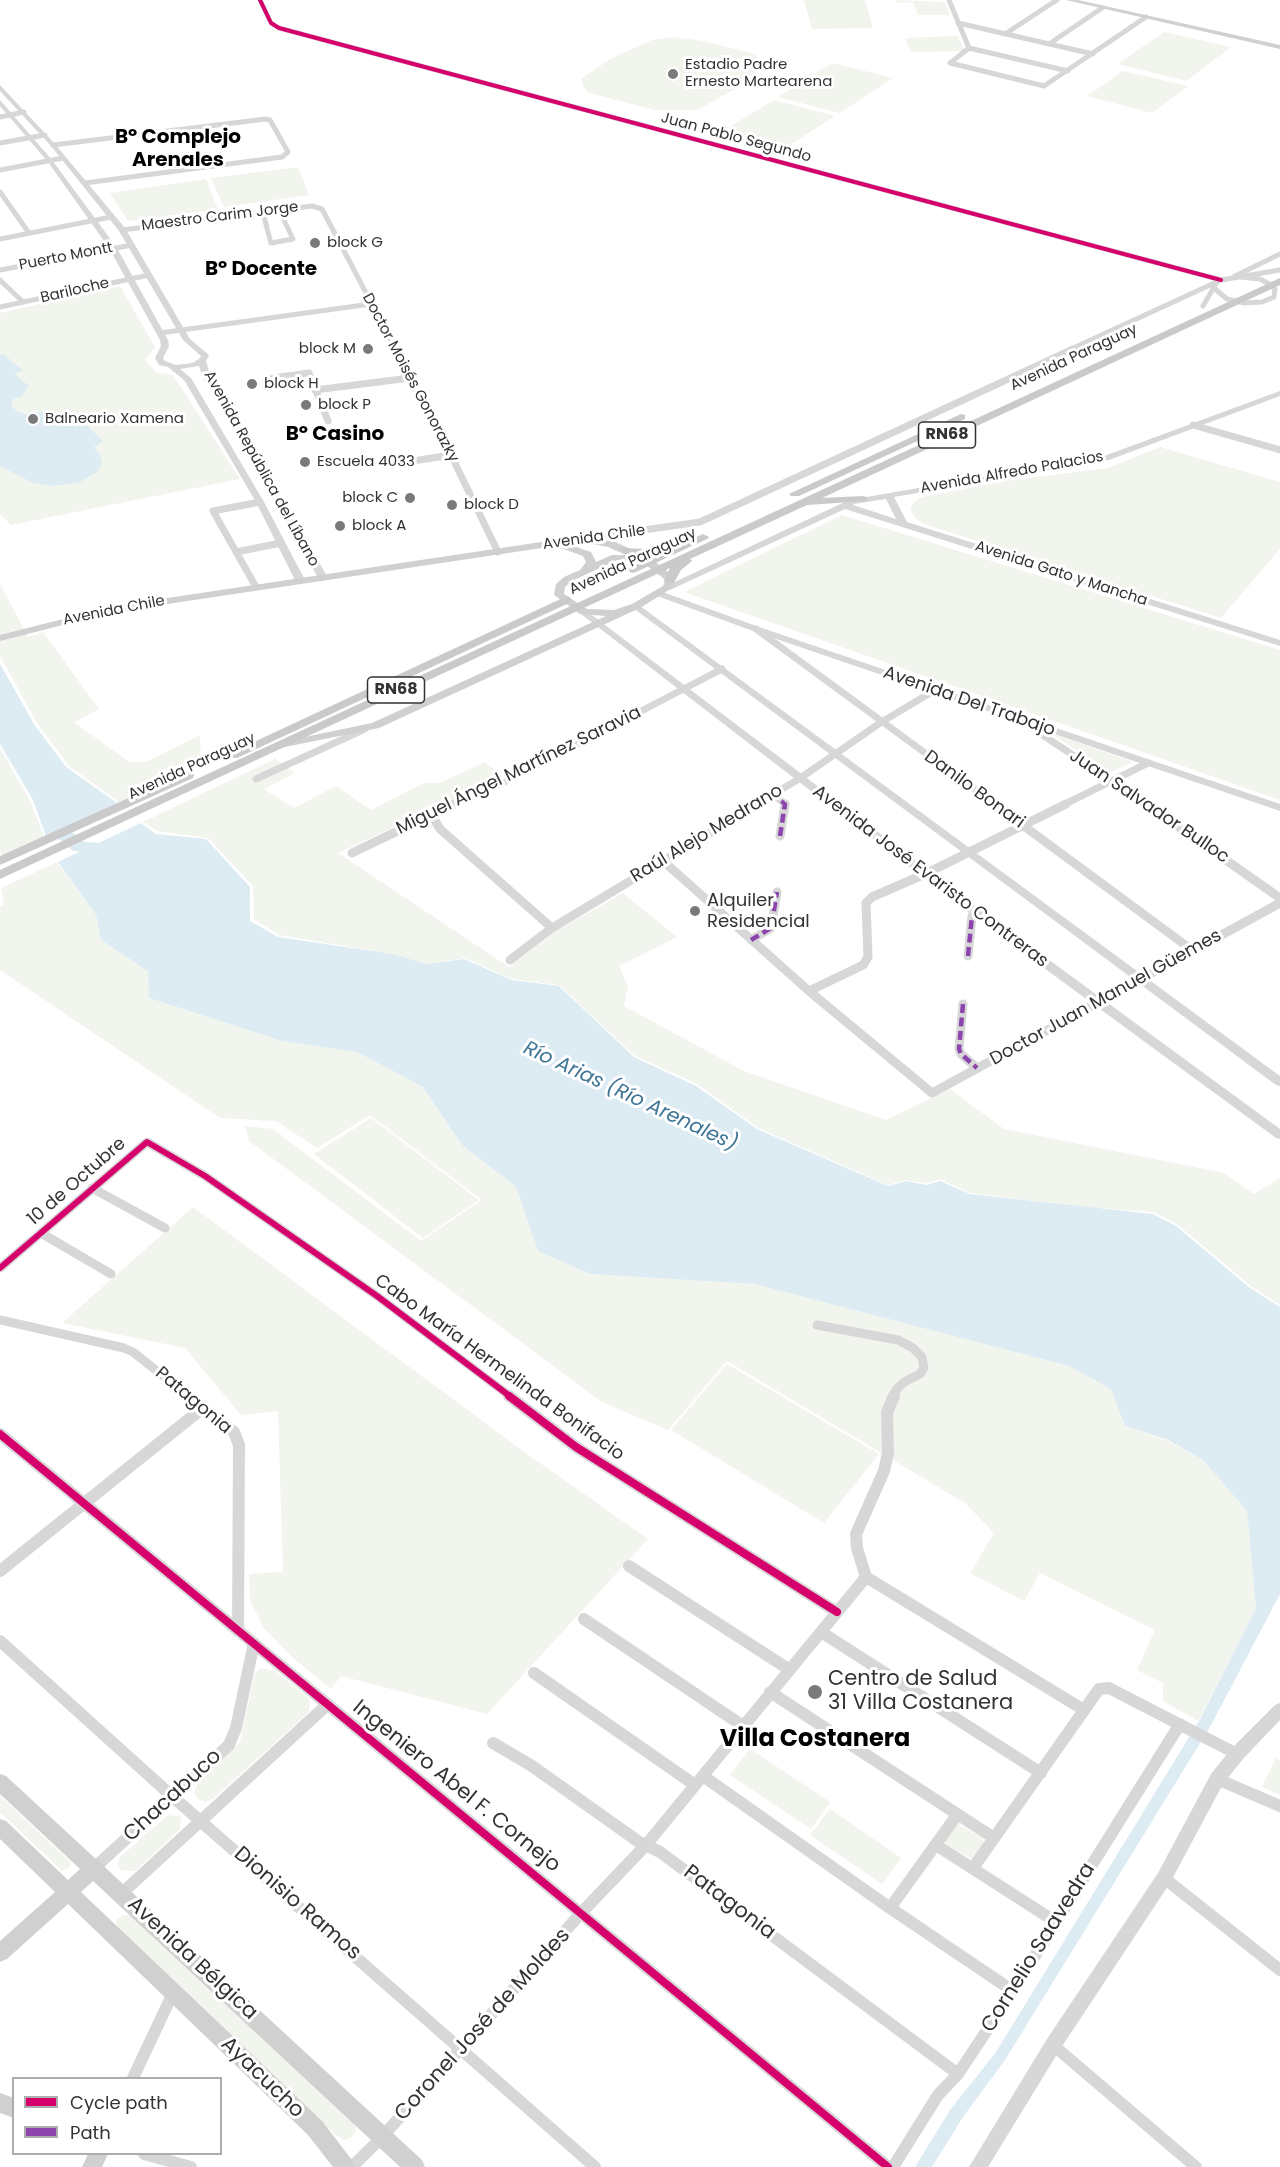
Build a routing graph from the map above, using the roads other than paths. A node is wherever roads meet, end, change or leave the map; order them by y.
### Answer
1 (260, 0) edge
2 (949, 0) edge
3 (1057, 0) edge
4 (1069, 0) edge
5 (1102, 8) junction
6 (1146, 17) junction
7 (958, 24) junction
8 (1005, 34) junction
9 (1049, 44) junction
10 (1280, 47) edge
11 (969, 48) junction
12 (1093, 54) junction
13 (1068, 71) junction
14 (0, 87) edge
15 (0, 102) edge
16 (24, 112) junction
17 (11, 115) junction
18 (0, 117) edge
19 (45, 135) junction
20 (30, 138) junction
21 (0, 143) edge
22 (53, 145) junction
23 (63, 158) junction
24 (50, 161) junction
25 (0, 170) edge
26 (85, 183) junction
27 (0, 192) edge
28 (319, 206) joint
29 (263, 213) junction
30 (111, 217) junction
31 (283, 218) dead end
32 (94, 220) junction
33 (122, 230) junction
34 (29, 233) junction
35 (0, 238) edge
36 (132, 245) junction
37 (113, 248) junction
38 (1280, 254) edge
39 (0, 270) edge
40 (1280, 270) edge
41 (149, 275) junction
42 (131, 277) junction
43 (1236, 277) junction
44 (1260, 279) junction
45 (0, 280) edge
46 (1221, 280) junction
47 (1277, 287) edge
48 (1215, 289) junction
49 (1222, 297) junction
50 (23, 302) junction
51 (1234, 302) junction
52 (1254, 303) junction
53 (371, 304) junction
54 (1203, 306) junction
55 (0, 307) edge
56 (1218, 309) junction
57 (180, 330) junction
58 (160, 333) junction
59 (196, 347) junction
60 (162, 353) junction
61 (202, 361) junction
62 (172, 367) junction
63 (273, 378) dead end
64 (410, 378) junction
65 (315, 390) junction
66 (1280, 393) edge
67 (328, 420) dead end
68 (1193, 425) junction
69 (226, 444) junction
70 (245, 444) junction
71 (1280, 450) edge
72 (451, 455) junction
73 (394, 464) dead end
74 (260, 469) junction
75 (243, 473) junction
76 (888, 495) junction
77 (863, 499) junction
78 (260, 502) junction
79 (802, 502) junction
80 (827, 502) junction
81 (843, 506) junction
82 (904, 525) junction
83 (622, 534) junction
84 (581, 539) junction
85 (281, 543) junction
86 (689, 543) junction
87 (707, 546) junction
88 (525, 548) junction
89 (623, 548) junction
90 (236, 552) junction
91 (498, 552) junction
92 (651, 564) junction
93 (584, 571) junction
94 (322, 576) junction
95 (300, 580) junction
96 (256, 587) junction
97 (665, 588) junction
98 (636, 606) junction
99 (575, 607) junction
100 (622, 612) junction
101 (599, 625) junction
102 (756, 629) junction
103 (0, 638) edge
104 (1280, 643) edge
105 (722, 669) junction
106 (685, 688) junction
107 (935, 690) junction
108 (1016, 718) junction
109 (880, 723) junction
110 (365, 729) junction
111 (275, 746) junction
112 (835, 752) junction
113 (1148, 764) junction
114 (214, 769) junction
115 (799, 779) junction
116 (256, 780) dead end
117 (1113, 781) junction
118 (773, 794) junction
119 (1280, 808) edge
120 (431, 814) junction
121 (1022, 825) junction
122 (780, 836) dead end
123 (968, 852) junction
124 (352, 853) dead end
125 (662, 860) junction
126 (0, 861) edge
127 (925, 873) junction
128 (0, 874) edge
129 (777, 892) dead end
130 (1280, 898) edge
131 (1280, 903) edge
132 (977, 913) junction
133 (552, 928) junction
134 (751, 940) junction
135 (1192, 950) junction
136 (968, 956) dead end
137 (510, 960) dead end
138 (1141, 978) junction
139 (809, 991) junction
140 (1098, 1002) junction
141 (963, 1004) dead end
142 (978, 1068) junction
143 (1280, 1083) edge
144 (1280, 1135) edge
145 (147, 1142) joint
146 (92, 1188) junction
147 (165, 1228) dead end
148 (41, 1233) junction
149 (0, 1268) edge
150 (111, 1274) dead end
151 (0, 1320) edge
152 (818, 1325) dead end
153 (204, 1407) junction
154 (0, 1434) edge
155 (85, 1503) junction
156 (629, 1566) dead end
157 (0, 1571) edge
158 (866, 1577) junction
159 (837, 1612) junction
160 (584, 1619) dead end
161 (238, 1631) junction
162 (822, 1632) junction
163 (0, 1641) edge
164 (254, 1643) junction
165 (790, 1670) junction
166 (534, 1673) dead end
167 (770, 1692) junction
168 (328, 1704) junction
169 (1084, 1710) junction
170 (1280, 1710) edge
171 (1180, 1724) junction
172 (743, 1726) junction
173 (493, 1743) dead end
174 (1237, 1754) junction
175 (1041, 1773) junction
176 (1217, 1779) junction
177 (699, 1780) junction
178 (0, 1782) edge
179 (173, 1797) junction
180 (1280, 1806) edge
181 (957, 1815) junction
182 (201, 1820) junction
183 (0, 1827) edge
184 (994, 1838) junction
185 (646, 1845) junction
186 (936, 1845) junction
187 (973, 1868) junction
188 (93, 1869) junction
189 (1164, 1878) junction
190 (68, 1892) junction
191 (121, 1894) junction
192 (890, 1908) junction
193 (582, 1912) junction
194 (1056, 1922) junction
195 (0, 1953) edge
196 (1280, 1970) edge
197 (1013, 1991) junction
198 (173, 1993) junction
199 (1053, 2044) junction
200 (461, 2048) junction
201 (957, 2074) junction
202 (134, 2077) edge
203 (384, 2136) junction
204 (148, 2155) edge
205 (191, 2167) edge
206 (345, 2167) edge
207 (352, 2167) edge
208 (415, 2167) edge
209 (595, 2167) edge
210 (888, 2167) edge
211 (893, 2167) edge
212 (978, 2167) edge
213 (1196, 2167) edge

1 - 46 street, Juan Pablo Segundo
2 - 7 street
3 - 8 street
4 - 5 main road
5 - 6 main road
5 - 9 street
6 - 10 main road
6 - 12 street
7 - 8 street
7 - 11 street
8 - 9 street
9 - 12 street
11 - 13 street
11 - 13 street
12 - 13 street
14 - 16 street
15 - 17 street
16 - 17 street
16 - 19 street
17 - 18 street
17 - 20 street
19 - 20 street
19 - 22 street
20 - 21 street
20 - 24 street
22 - 23 street
22 - 26 street
23 - 24 street
23 - 26 street
24 - 25 street
24 - 32 street
26 - 30 street
27 - 34 street
28 - 29 street, Maestro Carim Jorge
28 - 53 street, Doctor Moisés Gonorazky
29 - 31 street
29 - 33 street, Maestro Carim Jorge
30 - 32 street
30 - 33 street
32 - 34 street
32 - 37 street
33 - 36 street
34 - 35 street
36 - 37 street, Puerto Montt
36 - 41 street
37 - 39 street, Puerto Montt
37 - 42 street
38 - 43 street
40 - 43 street
40 - 44 main road, Avenida Paraguay / RN68
41 - 42 street, Bariloche
41 - 57 street
42 - 50 street, Bariloche
42 - 58 street
43 - 44 street
43 - 46 street, Avenida Chile
44 - 47 street
44 - 49 main road, Avenida Paraguay / RN68
45 - 50 street
46 - 48 street
46 - 83 street, Avenida Chile
47 - 51 main road, Avenida Paraguay / RN68
47 - 52 street
48 - 49 street
48 - 54 street
49 - 51 street
49 - 54 main road, Avenida Paraguay / RN68
50 - 55 street, Bariloche
51 - 52 street
51 - 56 main road, Avenida Paraguay / RN68
52 - 56 street
53 - 57 street
53 - 64 street, Doctor Moisés Gonorazky
54 - 86 main road, Avenida Paraguay / RN68
56 - 79 main road, Avenida Paraguay / RN68
57 - 58 street
57 - 59 street
58 - 60 street
59 - 60 street
59 - 61 street, Avenida República del Líbano
60 - 62 street, Avenida República del Líbano
61 - 62 street
61 - 70 street, Avenida República del Líbano
62 - 69 street, Avenida República del Líbano
63 - 65 street
64 - 65 street
64 - 72 street, Doctor Moisés Gonorazky
65 - 67 street
66 - 68 street, Avenida Alfredo Palacios
68 - 71 street
68 - 76 street, Avenida Alfredo Palacios
69 - 70 street
69 - 75 street, Avenida República del Líbano
70 - 74 street, Avenida República del Líbano
72 - 73 street
72 - 91 street, Doctor Moisés Gonorazky
74 - 75 street
74 - 94 street, Avenida República del Líbano
75 - 78 street, Avenida República del Líbano
76 - 77 street, Avenida Alfredo Palacios
76 - 82 street
77 - 80 main road
77 - 81 street, Avenida Alfredo Palacios
78 - 85 street, Avenida República del Líbano
78 - 90 street
79 - 80 main road
79 - 87 main road, Avenida Paraguay / RN68
80 - 81 main road
81 - 82 street, Avenida Gato y Mancha
81 - 97 street, Avenida Alfredo Palacios
82 - 104 street, Avenida Gato y Mancha
83 - 84 street, Avenida Chile
83 - 89 street
84 - 88 main road, Avenida Chile
84 - 89 main road
85 - 90 street
85 - 95 street, Avenida República del Líbano
86 - 89 main road
86 - 92 main road, Avenida Paraguay / RN68
87 - 92 main road, Avenida Paraguay / RN68
87 - 97 main road
88 - 91 main road, Avenida Chile
88 - 93 main road
89 - 92 main road
90 - 96 street
91 - 94 main road, Avenida Chile
92 - 93 main road
92 - 97 main road
92 - 99 main road, Avenida Paraguay / RN68
93 - 99 main road
94 - 95 main road, Avenida Chile
95 - 96 main road, Avenida Chile
96 - 103 main road, Avenida Chile
97 - 98 main road
97 - 102 street, Avenida Del Trabajo
98 - 100 main road
98 - 105 street
99 - 100 main road
99 - 101 street, Avenida José Evaristo Contreras
99 - 111 main road, Avenida Paraguay / RN68
99 - 114 main road, Avenida Paraguay / RN68
100 - 101 main road
101 - 106 street, Avenida José Evaristo Contreras
101 - 110 main road
102 - 107 street, Avenida Del Trabajo
102 - 109 street, Danilo Bonari
105 - 106 street, Miguel Ángel Martínez Saravia
105 - 112 street
106 - 115 street, Avenida José Evaristo Contreras
106 - 120 street, Miguel Ángel Martínez Saravia
107 - 108 street, Avenida Del Trabajo
107 - 109 street, Raúl Alejo Medrano
108 - 113 street, Avenida Del Trabajo
108 - 117 street, Juan Salvador Bulloc
109 - 112 street, Raúl Alejo Medrano
109 - 121 street, Danilo Bonari
110 - 111 main road
110 - 116 street
111 - 114 main road, Avenida Paraguay / RN68
112 - 115 street, Raúl Alejo Medrano
112 - 123 street
113 - 117 street
113 - 119 street, Avenida Del Trabajo
114 - 126 main road, Avenida Paraguay / RN68
114 - 128 main road, Avenida Paraguay / RN68
115 - 118 street, Raúl Alejo Medrano
115 - 127 street, Avenida José Evaristo Contreras
117 - 121 street
117 - 130 street, Juan Salvador Bulloc
118 - 122 street
118 - 125 street, Raúl Alejo Medrano
120 - 124 street, Miguel Ángel Martínez Saravia
120 - 133 street
121 - 123 street
121 - 135 street, Danilo Bonari
123 - 127 street
123 - 138 street
125 - 133 street, Raúl Alejo Medrano
125 - 134 street
127 - 132 street, Avenida José Evaristo Contreras
127 - 139 street
129 - 134 street
131 - 135 street, Doctor Juan Manuel Güemes
132 - 136 street
132 - 140 street, Avenida José Evaristo Contreras
133 - 137 street, Raúl Alejo Medrano
134 - 139 street
135 - 138 street, Doctor Juan Manuel Güemes
138 - 140 street, Doctor Juan Manuel Güemes
138 - 143 street
139 - 142 street, Doctor Juan Manuel Güemes
140 - 142 street, Doctor Juan Manuel Güemes
140 - 144 street, Avenida José Evaristo Contreras
141 - 142 street
145 - 146 street, 10 de Octubre
145 - 159 street, Cabo María Hermelinda Bonifacio
146 - 147 street
146 - 148 street, 10 de Octubre
148 - 149 street, 10 de Octubre
148 - 150 street
151 - 153 street, Patagonia
152 - 158 street
153 - 155 street
153 - 161 street, Patagonia
154 - 155 street, Ingeniero Abel F. Cornejo
155 - 157 street
155 - 161 street, Ingeniero Abel F. Cornejo
156 - 165 street
158 - 159 street, Coronel José de Moldes
158 - 169 street
159 - 162 street, Coronel José de Moldes
160 - 172 street
161 - 164 street, Ingeniero Abel F. Cornejo
162 - 165 street, Coronel José de Moldes
162 - 175 street
163 - 179 street, Dionisio Ramos
164 - 168 street, Ingeniero Abel F. Cornejo
164 - 179 street, Chacabuco
165 - 167 street, Coronel José de Moldes
166 - 177 street
167 - 172 street, Coronel José de Moldes
167 - 181 street
168 - 182 street, Chacabuco
168 - 193 street, Ingeniero Abel F. Cornejo
169 - 171 street
169 - 175 street
170 - 174 street
171 - 174 street
171 - 194 street, Cornelio Saavedra
172 - 177 street, Coronel José de Moldes
173 - 185 street, Patagonia
174 - 176 street
175 - 184 street
176 - 180 street
176 - 189 street
177 - 185 street, Coronel José de Moldes
177 - 192 street
178 - 188 main road, Avenida Bélgica
179 - 182 street, Dionisio Ramos
179 - 188 street, Chacabuco
181 - 184 street
181 - 186 street
182 - 191 street, Chacabuco
182 - 200 street, Dionisio Ramos
183 - 190 main road, Avenida Bélgica
184 - 187 street
185 - 193 street, Coronel José de Moldes
185 - 201 street, Patagonia
186 - 187 street
186 - 192 street
187 - 194 street
188 - 190 main road
188 - 191 main road, Avenida Bélgica
189 - 196 street
189 - 199 street
190 - 195 main road
190 - 198 main road, Avenida Bélgica
191 - 203 main road, Avenida Bélgica
192 - 197 street
193 - 200 street, Coronel José de Moldes
193 - 210 street, Ingeniero Abel F. Cornejo
194 - 197 street, Cornelio Saavedra
197 - 201 street, Cornelio Saavedra
198 - 202 street
198 - 206 main road, Ayacucho
199 - 212 street
199 - 213 street
200 - 203 street, Coronel José de Moldes
200 - 209 street, Dionisio Ramos
201 - 211 street, Cornelio Saavedra
203 - 207 street, Coronel José de Moldes
203 - 208 main road
204 - 205 street

